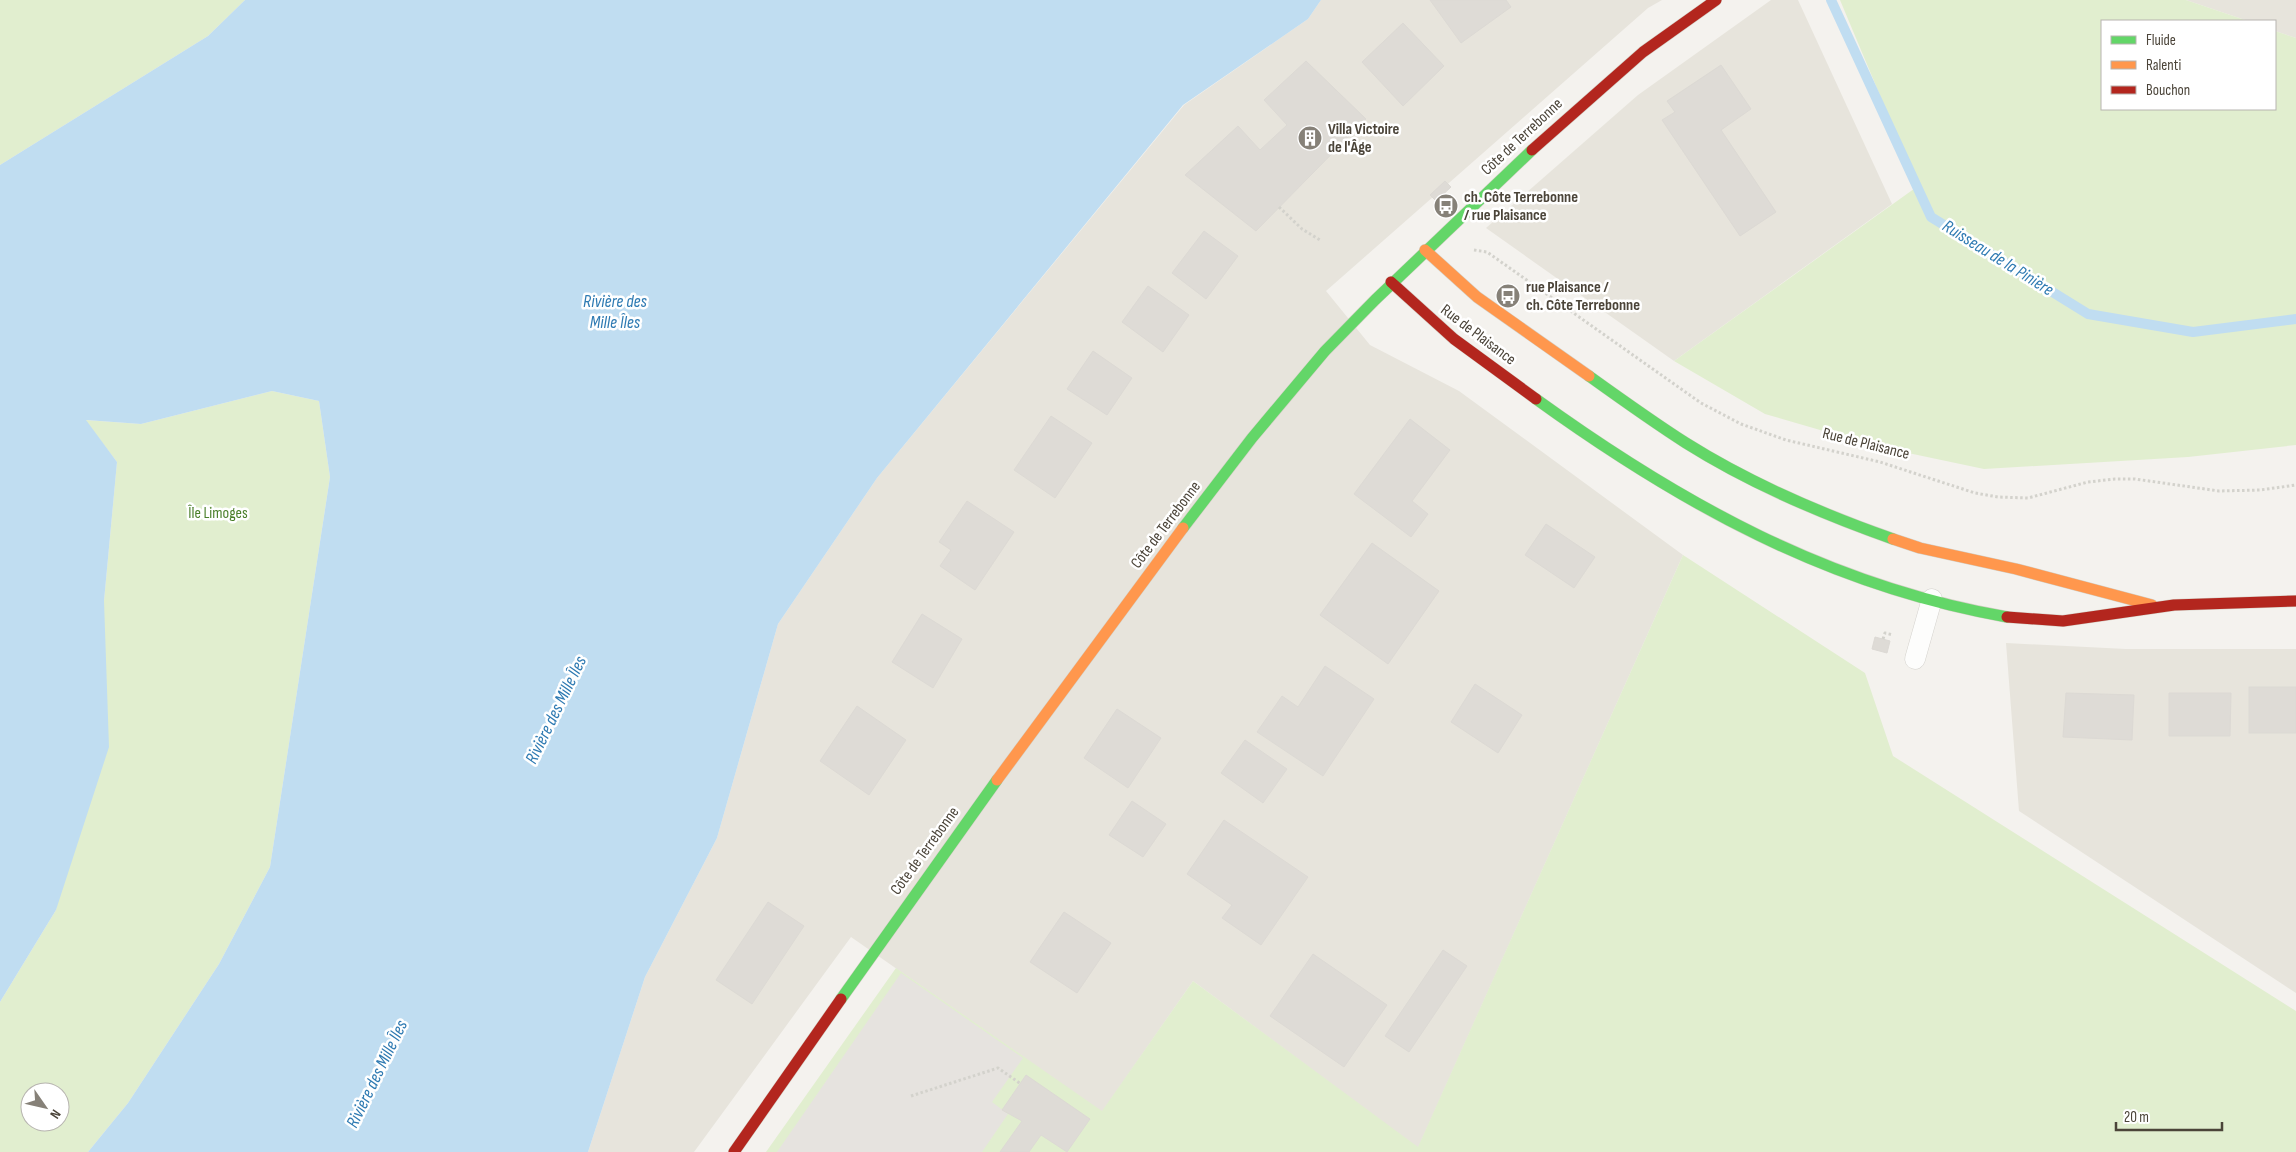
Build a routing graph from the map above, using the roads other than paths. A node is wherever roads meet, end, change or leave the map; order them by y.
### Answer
1 (1716, 0) edge
2 (1426, 250) junction
3 (1391, 282) junction
4 (1932, 599) junction
5 (2296, 601) edge
6 (2159, 607) junction
7 (1915, 659) dead end
8 (734, 1152) edge

1 - 2 street, Côte de Terrebonne
2 - 3 street, Côte de Terrebonne
2 - 6 street, Rue de Plaisance
3 - 4 street, Rue de Plaisance
3 - 8 street, Côte de Terrebonne
4 - 6 street, Rue de Plaisance
4 - 7 lane
5 - 6 street, Rue de Plaisance

